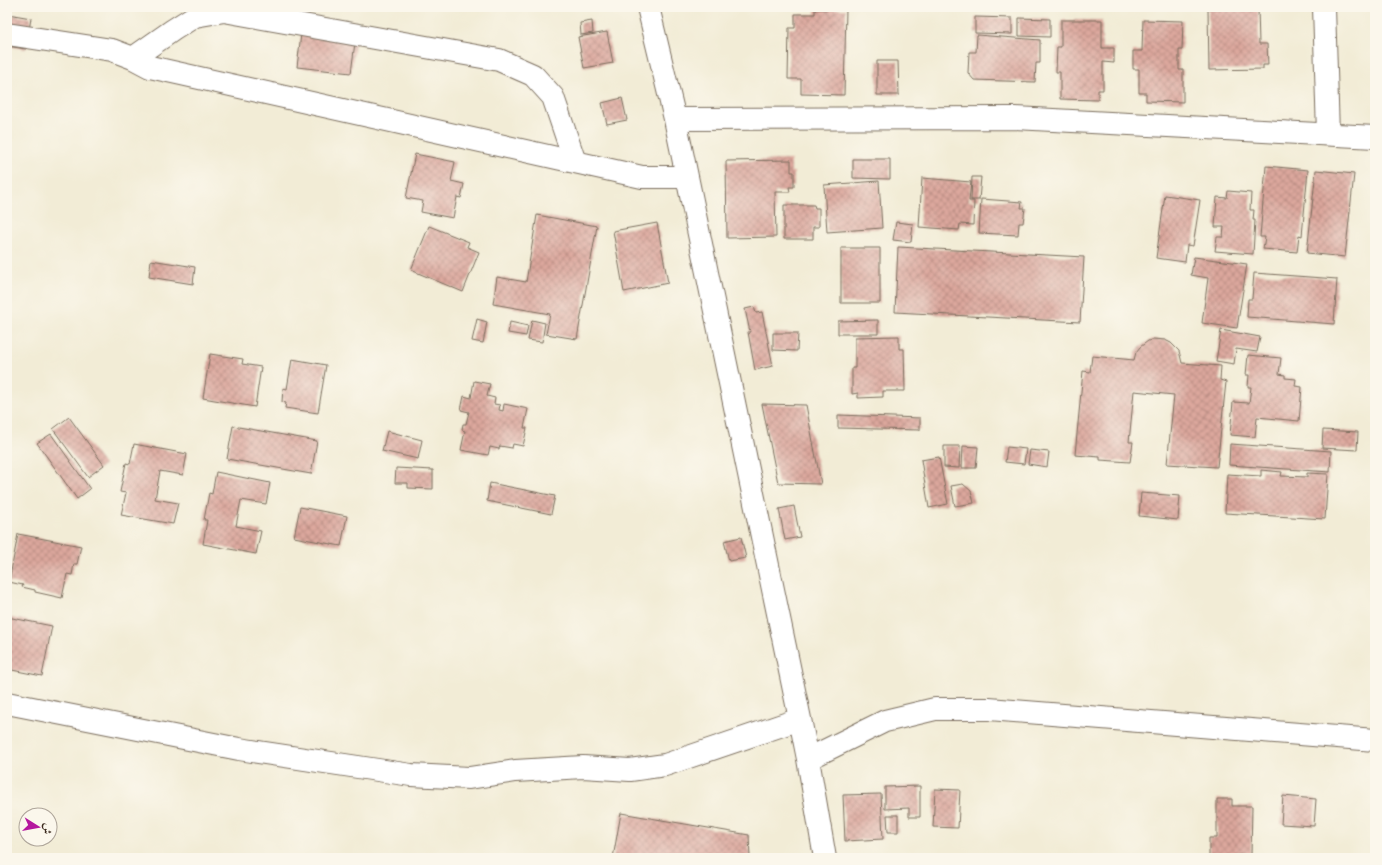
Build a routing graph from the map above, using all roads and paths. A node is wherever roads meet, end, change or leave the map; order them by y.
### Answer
1 (648, 7) edge
2 (1324, 7) edge
3 (7, 34) edge
4 (133, 58) junction
5 (674, 119) junction
6 (1328, 134) junction
7 (1375, 137) edge
8 (576, 162) junction
9 (687, 178) junction
10 (7, 703) edge
11 (800, 719) junction
12 (1375, 740) edge
13 (808, 759) junction
14 (825, 858) edge

1 - 5 street
2 - 6 street
3 - 4 street
4 - 8 street
4 - 8 street
5 - 6 street
5 - 9 street
6 - 7 street
8 - 9 street
9 - 11 street
10 - 11 street
11 - 13 street
12 - 13 street
13 - 14 street

